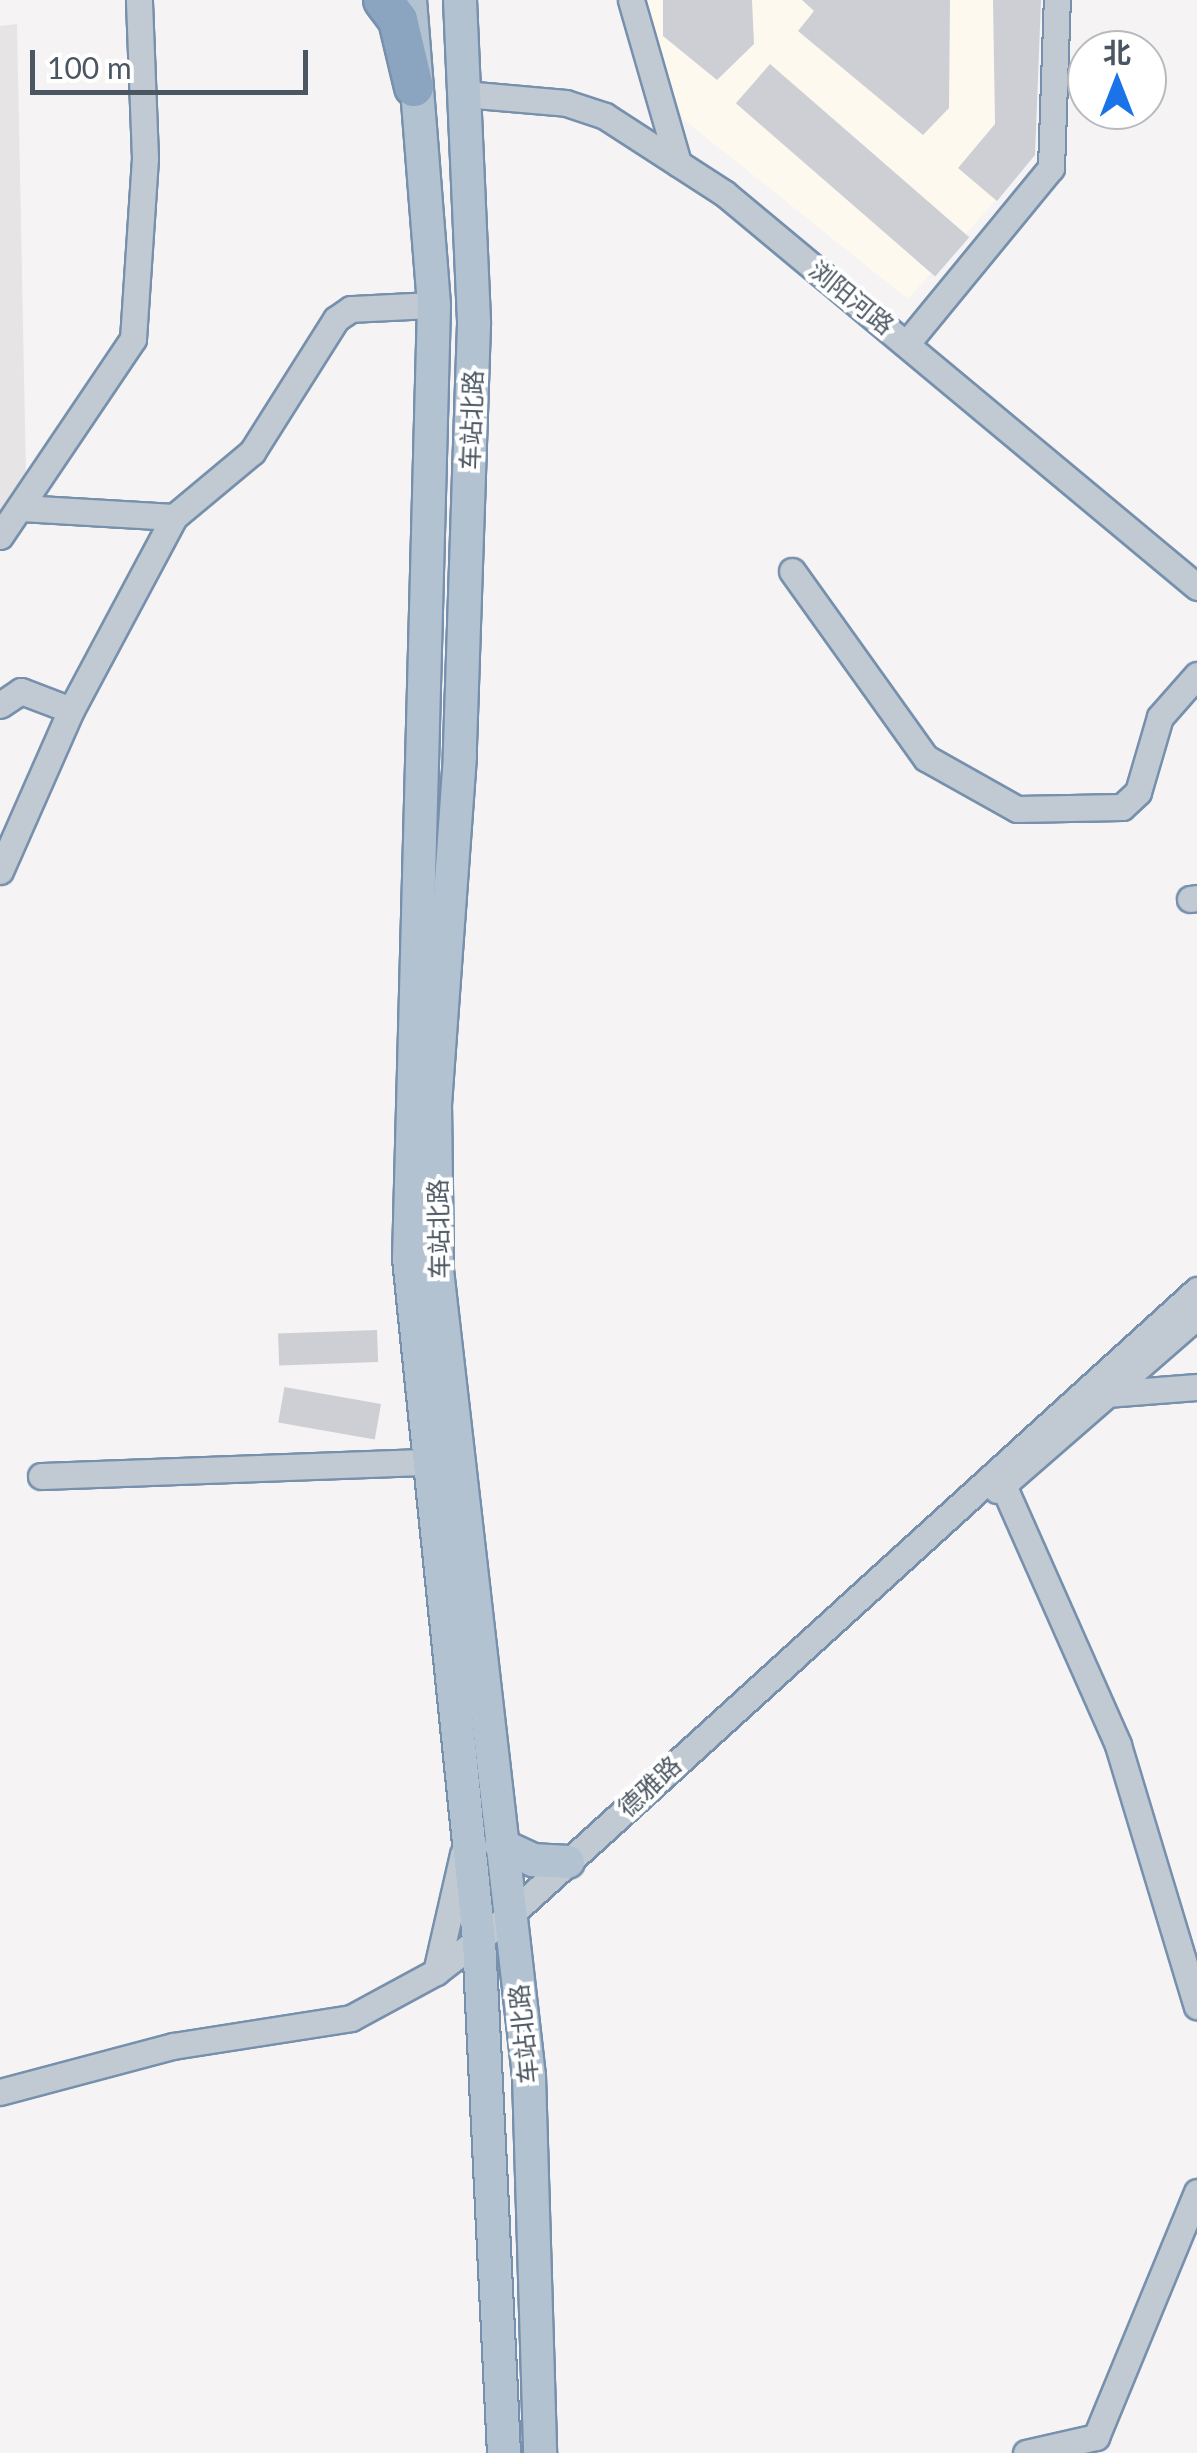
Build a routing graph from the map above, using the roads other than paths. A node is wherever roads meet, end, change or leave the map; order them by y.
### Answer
1 (139, 0) edge
2 (383, 0) edge
3 (410, 0) edge
4 (460, 0) edge
5 (631, 0) edge
6 (1057, 0) edge
7 (414, 86) junction
8 (464, 94) junction
9 (678, 163) junction
10 (434, 305) junction
11 (907, 343) junction
12 (21, 508) junction
13 (174, 517) junction
14 (0, 536) edge
15 (792, 571) dead end
16 (1197, 587) edge
17 (1197, 676) edge
18 (4, 695) edge
19 (71, 710) junction
20 (0, 871) edge
21 (1197, 1290) edge
22 (1197, 1316) edge
23 (1197, 1387) edge
24 (1106, 1394) junction
25 (424, 1462) junction
26 (41, 1476) dead end
27 (1003, 1485) junction
28 (465, 1844) junction
29 (501, 1845) junction
30 (568, 1862) junction
31 (511, 1926) junction
32 (479, 1950) junction
33 (436, 1972) junction
34 (1197, 2006) edge
35 (0, 2092) edge
36 (0, 2104) edge
37 (1197, 2192) edge
38 (504, 2453) edge
39 (540, 2453) edge
40 (1026, 2453) edge

1 - 12 street
2 - 7 highway
3 - 7 main road, 车站北路
4 - 8 main road, 车站北路
5 - 9 street
6 - 11 street
7 - 10 main road, 车站北路
8 - 9 street, 浏阳河路
8 - 29 main road, 车站北路
9 - 11 street, 浏阳河路
10 - 13 street
10 - 25 main road, 车站北路
11 - 16 street, 浏阳河路
12 - 13 street
12 - 14 street
13 - 19 street
15 - 17 street
18 - 19 street
19 - 20 street
21 - 30 street, 德雅路
22 - 24 street, 德雅路
23 - 24 street
24 - 27 street, 德雅路
25 - 26 street
25 - 28 main road, 车站北路
27 - 31 street, 德雅路
27 - 34 street
28 - 32 main road, 车站北路
28 - 33 street
29 - 30 main road
29 - 31 main road, 车站北路
30 - 31 street, 德雅路
31 - 32 street, 德雅路
31 - 39 main road, 车站北路
32 - 33 street, 德雅路
32 - 36 street, 德雅路
32 - 38 main road, 车站北路
33 - 35 street, 德雅路
37 - 40 street

